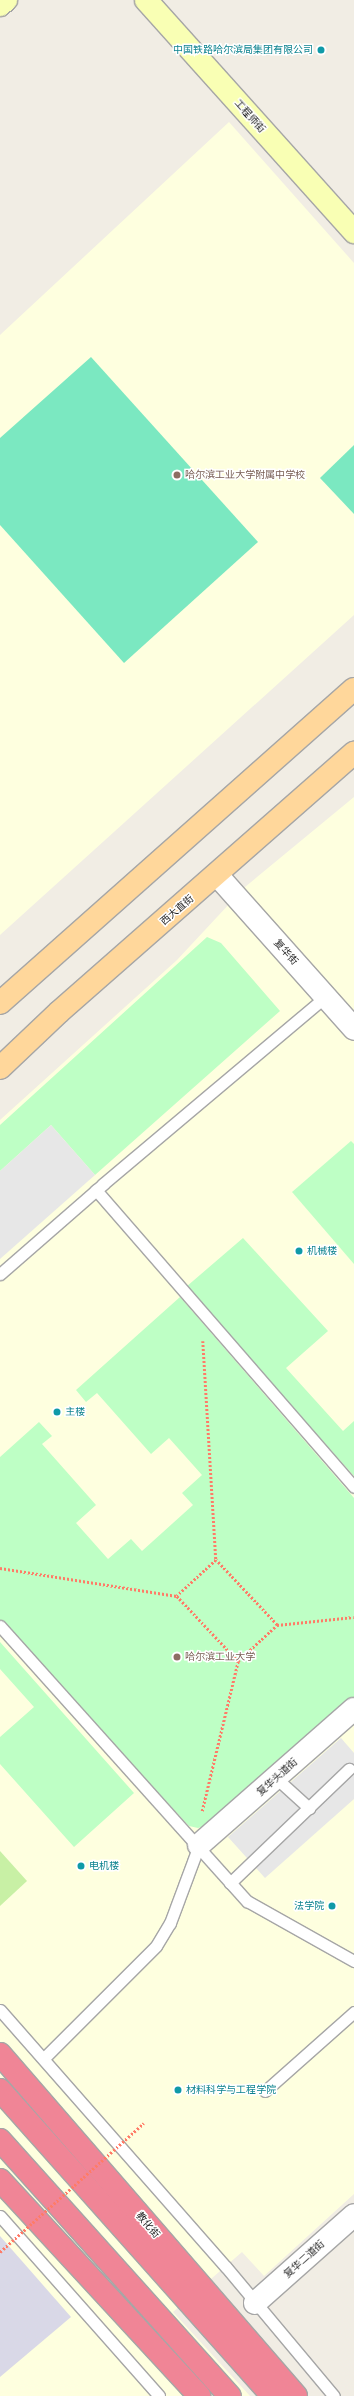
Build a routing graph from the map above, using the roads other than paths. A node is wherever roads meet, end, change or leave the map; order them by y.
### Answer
1 (6, 0) edge
2 (146, 0) edge
3 (0, 5) edge
4 (354, 232) edge
5 (354, 689) edge
6 (354, 753) edge
7 (217, 875) junction
8 (325, 997) junction
9 (0, 1003) edge
10 (354, 1029) edge
11 (0, 1068) edge
12 (96, 1190) junction
13 (0, 1274) edge
14 (354, 1487) edge
15 (0, 1626) edge
16 (354, 1709) edge
17 (349, 1769) dead end
18 (276, 1778) junction
19 (308, 1808) junction
20 (199, 1845) junction
21 (230, 1883) junction
22 (354, 1961) edge
23 (0, 2010) edge
24 (354, 2012) edge
25 (0, 2054) edge
26 (44, 2058) junction
27 (0, 2090) edge
28 (265, 2091) dead end
29 (0, 2140) edge
30 (0, 2180) edge
31 (354, 2215) edge
32 (0, 2216) edge
33 (255, 2303) junction
34 (159, 2396) edge
35 (199, 2396) edge
36 (230, 2396) edge
37 (273, 2396) edge
38 (296, 2396) edge
39 (334, 2396) edge

1 - 3 street
2 - 4 street, 工程师街
5 - 9 main road
6 - 7 main road, 西大直街
7 - 8 street, 复华街
7 - 11 main road, 西大直街
8 - 10 street, 复华街
8 - 12 lane
12 - 13 lane
12 - 14 lane
15 - 20 lane
16 - 18 street, 复华头道街
17 - 19 lane
18 - 19 lane
18 - 20 street, 复华头道街
19 - 21 lane
20 - 21 lane
20 - 26 lane
21 - 22 lane
23 - 26 lane
24 - 28 lane
25 - 38 highway, 教化街
26 - 33 lane
27 - 37 highway, 教化街
29 - 36 highway
30 - 35 highway
31 - 33 street, 复华二道街
32 - 34 lane
33 - 39 lane

